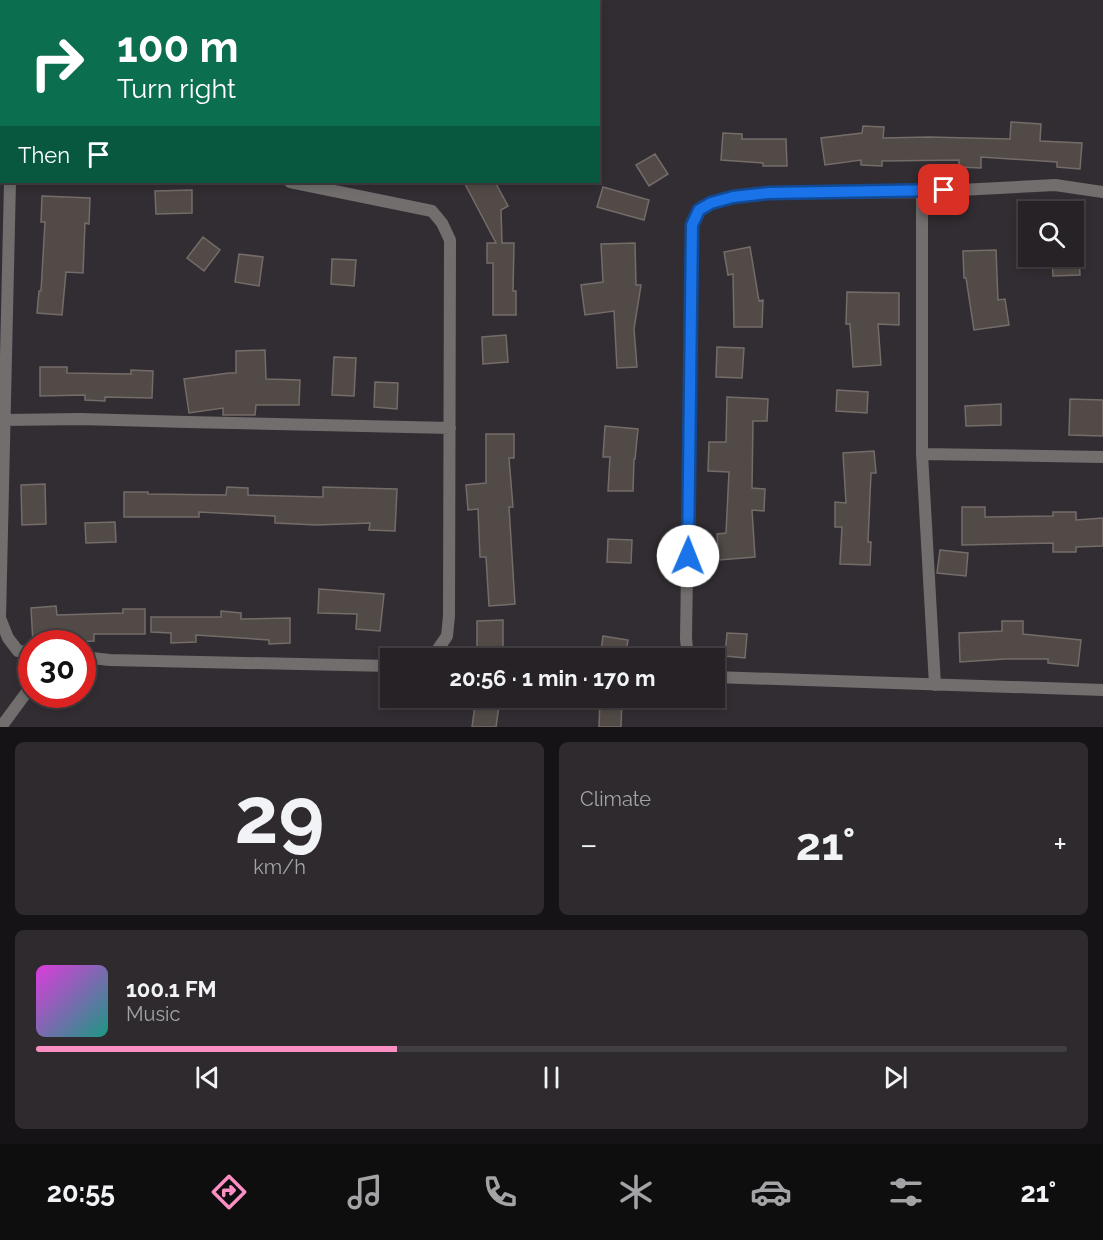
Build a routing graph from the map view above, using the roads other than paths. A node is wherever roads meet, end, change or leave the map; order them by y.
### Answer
1 (10, 183) edge
2 (295, 183) edge
3 (922, 192) junction
4 (1103, 192) edge
5 (4, 420) junction
6 (450, 428) junction
7 (922, 454) junction
8 (1103, 457) edge
9 (1, 567) edge
10 (439, 648) edge
11 (687, 648) edge
12 (18, 651) edge
13 (96, 658) edge
14 (380, 666) edge
15 (725, 677) edge
16 (935, 685) junction
17 (1103, 690) edge
18 (18, 704) edge
19 (1, 727) edge

1 - 5 street
2 - 6 street
3 - 4 street
3 - 7 street
3 - 11 street
5 - 6 street
5 - 9 street
6 - 10 street
7 - 8 street
7 - 16 street
9 - 12 street
13 - 14 street
15 - 16 street
16 - 17 street
18 - 19 street

